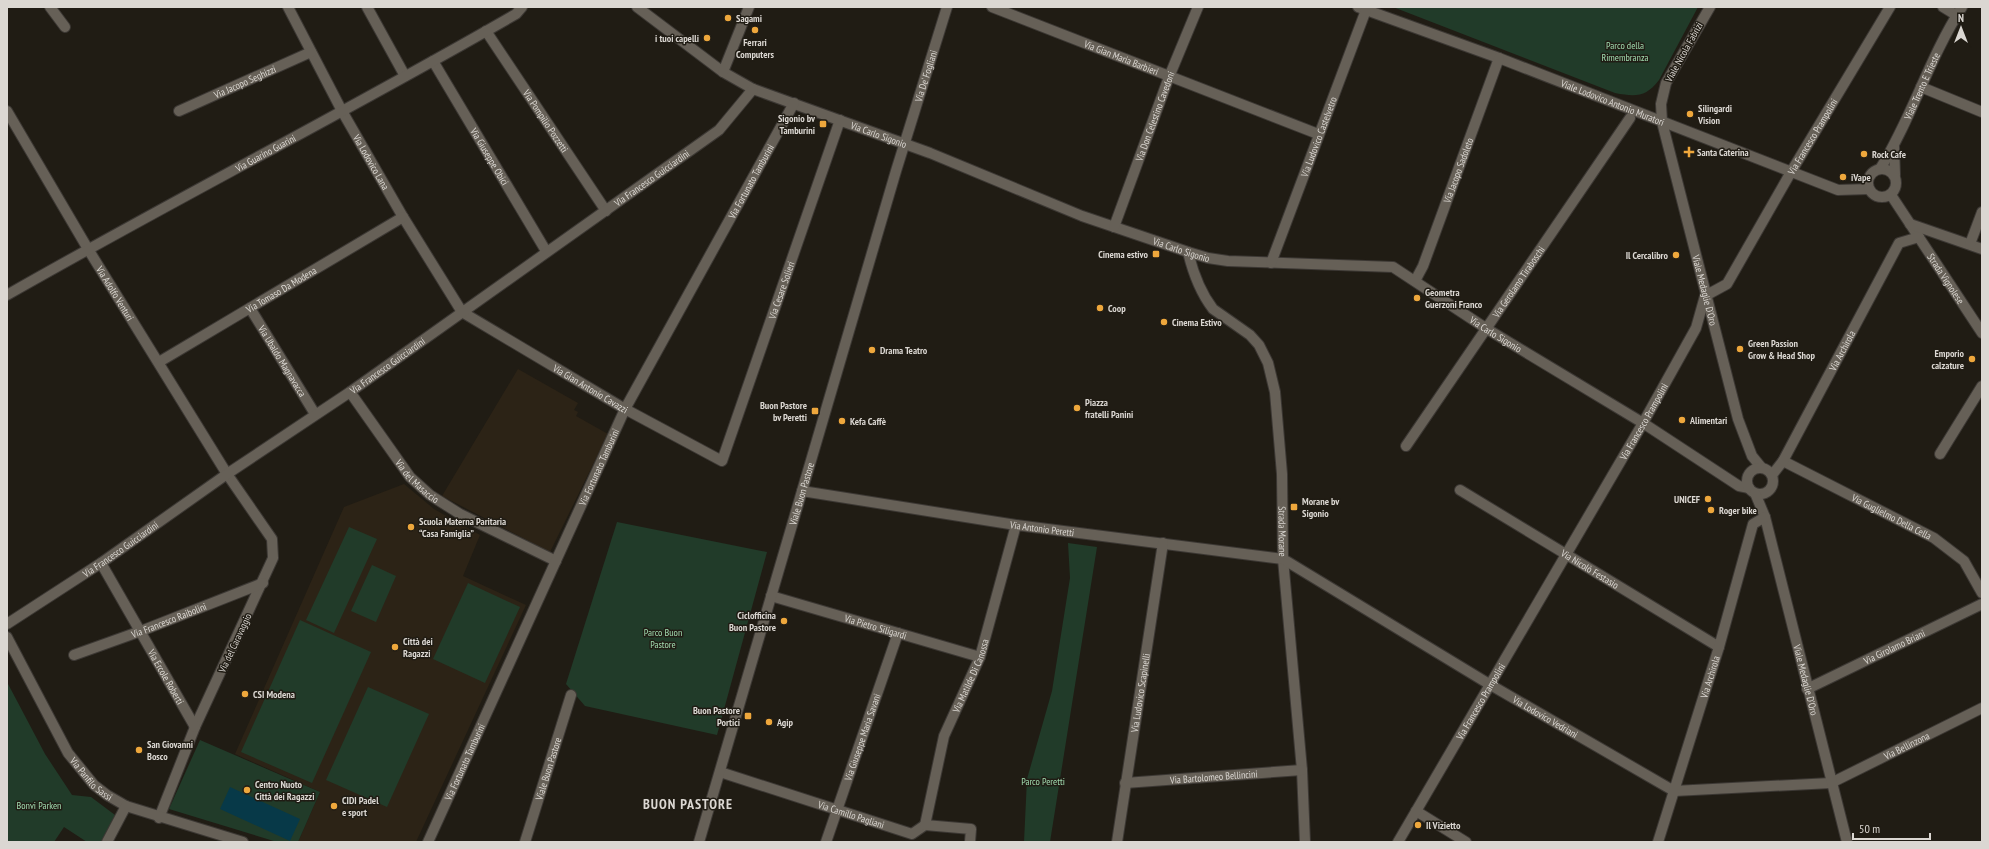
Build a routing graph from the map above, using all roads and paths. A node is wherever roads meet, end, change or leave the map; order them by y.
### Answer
1 (50, 7) edge
2 (288, 7) edge
3 (367, 7) edge
4 (522, 7) edge
5 (637, 7) edge
6 (749, 7) edge
7 (947, 7) edge
8 (992, 7) edge
9 (1198, 7) edge
10 (1710, 7) edge
11 (1890, 7) edge
12 (1943, 7) edge
13 (1362, 9) edge
14 (1959, 11) edge
15 (65, 27) dead end
16 (486, 31) junction
17 (311, 52) junction
18 (1499, 58) junction
19 (434, 61) junction
20 (723, 72) junction
21 (405, 76) junction
22 (1169, 77) junction
23 (1921, 87) junction
24 (753, 89) junction
25 (794, 103) junction
26 (7, 111) edge
27 (179, 111) dead end
28 (342, 111) junction
29 (1982, 112) edge
30 (1630, 118) dead end
31 (840, 120) junction
32 (1662, 122) junction
33 (1318, 134) junction
34 (904, 145) junction
35 (1894, 146) junction
36 (1880, 169) junction
37 (1791, 172) junction
38 (1895, 176) junction
39 (1869, 189) junction
40 (1891, 194) junction
41 (606, 211) junction
42 (1982, 212) edge
43 (403, 217) junction
44 (1910, 224) junction
45 (1114, 227) junction
46 (1919, 237) junction
47 (1970, 244) junction
48 (88, 249) junction
49 (1982, 249) edge
50 (546, 252) junction
51 (1188, 252) junction
52 (1271, 263) junction
53 (1415, 281) junction
54 (7, 295) edge
55 (1706, 296) junction
56 (250, 308) junction
57 (462, 312) junction
58 (1487, 329) junction
59 (1982, 333) edge
60 (159, 362) junction
61 (1982, 386) edge
62 (350, 392) junction
63 (626, 409) junction
64 (315, 414) junction
65 (1643, 423) junction
66 (1406, 446) dead end
67 (1940, 454) dead end
68 (722, 461) joint
69 (1783, 461) junction
70 (1754, 470) junction
71 (1720, 473) junction
72 (227, 474) junction
73 (1772, 475) junction
74 (1460, 490) dead end
75 (802, 491) junction
76 (1752, 491) junction
77 (1768, 491) junction
78 (1765, 518) junction
79 (1016, 525) junction
80 (1163, 543) junction
81 (1566, 553) junction
82 (1283, 559) junction
83 (556, 561) junction
84 (102, 563) junction
85 (263, 583) junction
86 (1982, 593) edge
87 (771, 596) junction
88 (1982, 604) edge
89 (7, 624) edge
90 (141, 631) junction
91 (898, 633) junction
92 (7, 637) edge
93 (1719, 647) junction
94 (74, 655) dead end
95 (980, 657) junction
96 (1489, 684) junction
97 (1807, 689) junction
98 (571, 695) dead end
99 (1982, 708) edge
100 (196, 727) junction
101 (1302, 770) junction
102 (720, 772) junction
103 (1125, 783) junction
104 (1831, 784) junction
105 (1674, 791) junction
106 (126, 806) junction
107 (836, 810) junction
108 (1416, 811) junction
109 (159, 818) junction
110 (925, 825) junction
111 (213, 838) edge
112 (106, 842) edge
113 (243, 842) edge
114 (428, 842) edge
115 (525, 842) edge
116 (699, 842) edge
117 (826, 842) edge
118 (970, 842) edge
119 (1117, 842) edge
120 (1305, 842) edge
121 (1398, 842) edge
122 (1466, 842) edge
123 (1658, 842) edge
124 (1847, 842) edge

1 - 15 street
2 - 17 street, Via Lodovico Lana
3 - 21 street
4 - 16 street, Via Guarino Guarini
5 - 20 street, Via Carlo Sigonio
6 - 20 street
7 - 34 street, Via De' Fogliani
8 - 22 street, Via Gian Maria Barbieri
9 - 22 street, Via Don Celestino Cavedoni
10 - 32 street, Viale Nicola Fabrizi
11 - 37 street, Via Francesco Prampolini
12 - 14 street
13 - 18 street, Viale Lodovico Antonio Muratori
13 - 33 street, Via Ludovico Castelvetro
14 - 23 street, Viale Trento E Trieste
16 - 19 street, Via Guarino Guarini
16 - 41 street, Via Pompilio Pozzetti
17 - 27 street, Via Jacopo Seghizzi
17 - 28 street, Via Lodovico Lana
18 - 32 street, Viale Lodovico Antonio Muratori
18 - 53 street, Via Jacopo Sadoleto
19 - 21 street, Via Guarino Guarini
19 - 50 street, Via Giuseppe Obici
20 - 24 street, Via Carlo Sigonio
21 - 28 street, Via Guarino Guarini
22 - 33 street, Via Gian Maria Barbieri
22 - 45 street, Via Don Celestino Cavedoni
23 - 29 street
23 - 35 street, Viale Trento E Trieste
24 - 25 street, Via Carlo Sigonio
24 - 41 street, Via Francesco Guicciardini
25 - 31 street, Via Carlo Sigonio
25 - 63 street, Via Fortunato Tamburini
26 - 48 street, Via Adolfo Venturi
28 - 43 street, Via Lodovico Lana
28 - 48 street, Via Guarino Guarini
30 - 58 street, Via Gerolamo Tiraboschi
31 - 34 street, Via Carlo Sigonio
31 - 68 street, Via Cesare Solieri
32 - 37 street, Viale Lodovico Antonio Muratori
32 - 55 street, Viale Medaglie D'Oro
33 - 52 street, Via Ludovico Castelvetro
34 - 45 street, Via Carlo Sigonio
34 - 75 street, Viale Buon Pastore
35 - 36 street, Viale Trento E Trieste
35 - 38 street, Viale Trento E Trieste
36 - 38 street
36 - 39 street
37 - 39 street, Viale Lodovico Antonio Muratori
37 - 55 street, Via Francesco Prampolini
38 - 40 street
39 - 40 street, Viale Lodovico Antonio Muratori
40 - 44 street
41 - 50 street, Via Francesco Guicciardini
42 - 47 street
43 - 56 street, Via Tomaso Da Modena
43 - 57 street, Via Lodovico Lana
44 - 46 street, Strada Vignolese
44 - 47 street
45 - 51 street, Via Carlo Sigonio
46 - 59 street, Strada Vignolese
46 - 69 street, Via Archirola
47 - 49 street
48 - 54 street, Via Guarino Guarini
48 - 60 street, Via Adolfo Venturi
50 - 57 street, Via Francesco Guicciardini
51 - 52 street, Via Carlo Sigonio
51 - 82 street, Strada Morane
52 - 53 street, Via Carlo Sigonio
53 - 58 street, Via Carlo Sigonio
55 - 65 street, Via Francesco Prampolini
55 - 70 street, Viale Medaglie D'Oro
56 - 60 street, Via Tomaso Da Modena
56 - 64 street, Via Ubaldo Magnavacca
57 - 62 street, Via Francesco Guicciardini
57 - 63 street, Via Gian Antonio Cavazzi
58 - 65 street, Via Carlo Sigonio
58 - 66 street, Via Gerolamo Tiraboschi
60 - 72 street, Via Adolfo Venturi
61 - 67 street
62 - 64 street, Via Francesco Guicciardini
62 - 83 street, Via del Masaccio
63 - 68 street, Via Gian Antonio Cavazzi
63 - 83 street, Via Fortunato Tamburini
64 - 72 street, Via Francesco Guicciardini
65 - 71 street, Via Carlo Sigonio
65 - 81 street, Via Francesco Prampolini
69 - 73 street, Via Archirola
69 - 86 street, Via Guglielmo Della Cella
70 - 71 street, Via Carlo Sigonio
70 - 73 street
70 - 76 street
71 - 76 street, Via Carlo Sigonio
72 - 84 street, Via Francesco Guicciardini
72 - 85 street, Via del Caravaggio
73 - 77 street
74 - 81 street, Via Nicolò Festasio
75 - 79 street, Via Antonio Peretti
75 - 87 street, Viale Buon Pastore
76 - 77 street
76 - 78 street, Viale Medaglie D'Oro
77 - 78 street, Viale Medaglie D'Oro
78 - 93 street, Via Archirola
78 - 97 street, Viale Medaglie D'Oro
79 - 80 street, Via Antonio Peretti
79 - 95 street, Via Matilde Di Canossa
80 - 82 street, Via Antonio Peretti
80 - 103 street, Via Ludovico Scapinelli
81 - 93 street, Via Nicolò Festasio
81 - 96 street, Via Francesco Prampolini
82 - 96 street, Via Lodovico Vedriani
82 - 101 street, Strada Morane
83 - 114 street, Via Fortunato Tamburini
84 - 89 street, Via Francesco Guicciardini
84 - 90 street, Via Ercole Roberti
85 - 90 street, Via Francesco Raibolini
85 - 100 street, Via del Caravaggio
87 - 91 street, Via Pietro Siligardi
87 - 102 street, Viale Buon Pastore
88 - 97 street, Via Girolamo Briani
90 - 94 street, Via Francesco Raibolini
90 - 100 street, Via Ercole Roberti
91 - 95 street, Via Pietro Siligardi
91 - 107 street, Via Giuseppe Maria Savani
92 - 106 street, Via Panfilo Sassi
93 - 105 street, Via Archirola
95 - 110 street, Via Matilde Di Canossa
96 - 105 street, Via Lodovico Vedriani
96 - 108 street, Via Francesco Prampolini
97 - 104 street, Viale Medaglie D'Oro
98 - 115 street, Viale Buon Pastore
99 - 104 street, Via Bellinzona
100 - 109 street, Via del Caravaggio
101 - 103 street, Via Bartolomeo Bellincini
101 - 120 street, Strada Morane
102 - 107 street, Via Camillo Pagliani
102 - 116 street, Viale Buon Pastore
103 - 119 street, Via Ludovico Scapinelli
104 - 105 street
104 - 124 street, Viale Medaglie D'Oro
105 - 123 street, Via Archirola
106 - 109 street, Via Panfilo Sassi
106 - 112 street
107 - 110 street, Via Camillo Pagliani
107 - 117 street, Via Giuseppe Maria Savani
108 - 121 street, Via Francesco Prampolini
108 - 122 street
109 - 111 street, Via Panfilo Sassi
110 - 118 street, Via Camillo Pagliani
111 - 113 street, Via Panfilo Sassi

